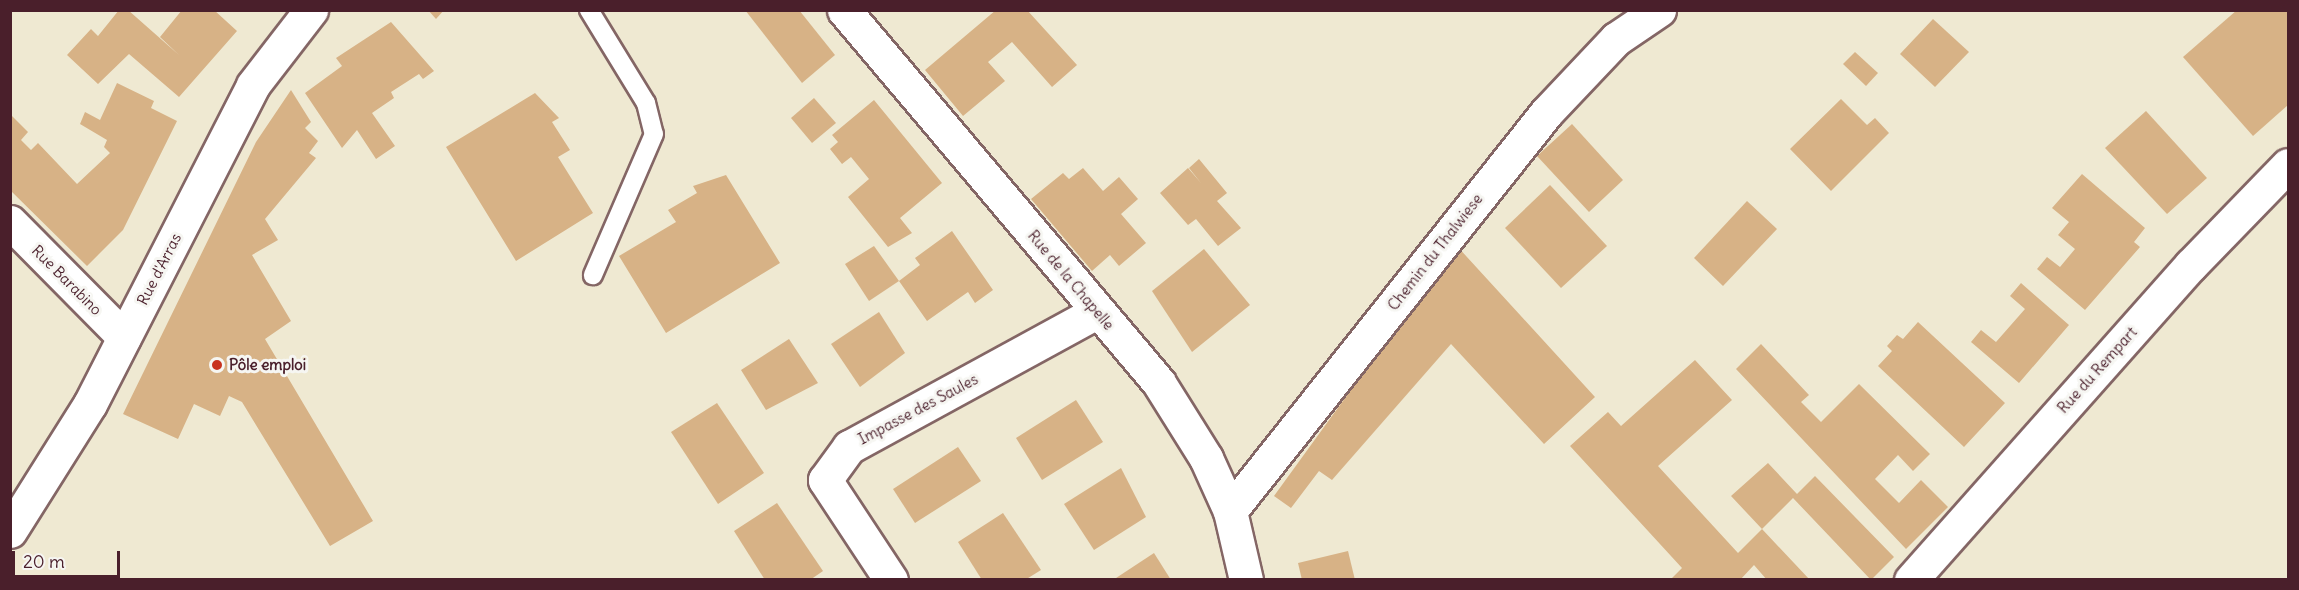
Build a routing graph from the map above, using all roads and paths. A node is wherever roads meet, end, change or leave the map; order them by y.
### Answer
1 (311, 10) edge
2 (589, 10) edge
3 (844, 10) edge
4 (1659, 10) edge
5 (2289, 165) edge
6 (10, 222) edge
7 (593, 275) dead end
8 (1097, 312) junction
9 (124, 337) junction
10 (1230, 511) junction
11 (10, 531) edge
12 (891, 579) edge
13 (1246, 579) edge
14 (1911, 579) edge

1 - 9 street, Rue d'Arras
2 - 7 lane
3 - 8 street, Rue de la Chapelle
4 - 10 street, Chemin du Thalwiese
5 - 14 street, Rue du Rempart
6 - 9 street, Rue Barabino
8 - 10 street, Rue de la Chapelle
8 - 12 street, Impasse des Saules
9 - 11 street, Rue d'Arras
10 - 13 street, Rue de la Chapelle

